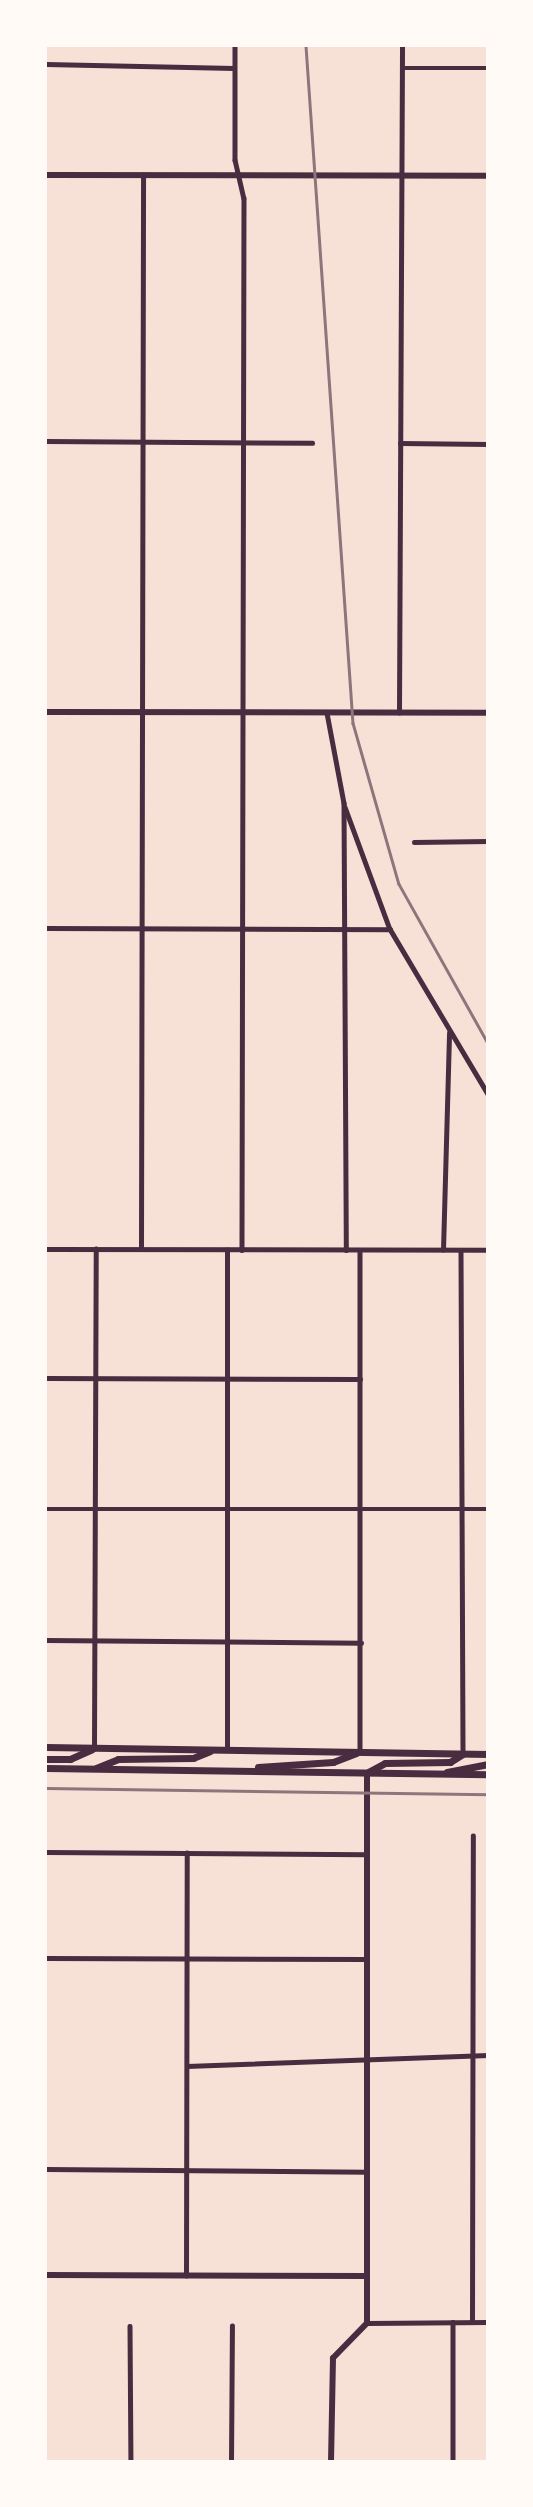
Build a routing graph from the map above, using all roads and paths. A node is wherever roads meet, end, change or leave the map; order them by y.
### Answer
1 (234, 46) edge
2 (402, 46) edge
3 (46, 64) edge
4 (234, 68) junction
5 (402, 68) junction
6 (488, 68) edge
7 (237, 174) junction
8 (46, 175) edge
9 (143, 175) junction
10 (402, 176) junction
11 (488, 176) edge
12 (46, 441) edge
13 (143, 441) junction
14 (312, 443) dead end
15 (400, 443) junction
16 (244, 444) junction
17 (488, 444) edge
18 (46, 712) edge
19 (142, 713) junction
20 (243, 713) junction
21 (327, 713) junction
22 (399, 713) junction
23 (488, 713) edge
24 (344, 803) junction
25 (488, 841) edge
26 (414, 842) dead end
27 (46, 928) edge
28 (141, 928) junction
29 (344, 928) junction
30 (242, 929) junction
31 (390, 929) junction
32 (449, 1032) junction
33 (488, 1094) edge
34 (46, 1249) edge
35 (96, 1249) junction
36 (141, 1249) junction
37 (228, 1250) junction
38 (242, 1250) junction
39 (346, 1250) junction
40 (360, 1250) junction
41 (443, 1250) junction
42 (461, 1250) junction
43 (488, 1250) edge
44 (46, 1378) edge
45 (94, 1378) junction
46 (228, 1379) junction
47 (360, 1379) junction
48 (46, 1509) edge
49 (94, 1509) junction
50 (227, 1509) junction
51 (463, 1509) junction
52 (488, 1509) edge
53 (360, 1510) junction
54 (46, 1640) edge
55 (95, 1640) junction
56 (228, 1641) junction
57 (360, 1643) junction
58 (46, 1747) edge
59 (94, 1748) junction
60 (214, 1749) junction
61 (227, 1749) junction
62 (360, 1751) junction
63 (463, 1754) junction
64 (488, 1754) edge
65 (46, 1759) edge
66 (488, 1764) edge
67 (46, 1768) edge
68 (95, 1769) junction
69 (247, 1770) junction
70 (367, 1773) junction
71 (443, 1774) junction
72 (488, 1774) edge
73 (474, 1836) dead end
74 (46, 1852) edge
75 (187, 1853) junction
76 (367, 1854) junction
77 (46, 1958) edge
78 (186, 1958) junction
79 (369, 1959) junction
80 (473, 2055) junction
81 (488, 2055) edge
82 (367, 2064) junction
83 (187, 2066) junction
84 (46, 2169) edge
85 (186, 2170) junction
86 (367, 2172) junction
87 (46, 2275) edge
88 (186, 2276) junction
89 (368, 2276) junction
90 (453, 2322) junction
91 (472, 2322) junction
92 (488, 2322) edge
93 (367, 2323) junction
94 (130, 2326) dead end
95 (232, 2326) dead end
96 (131, 2462) edge
97 (231, 2462) edge
98 (331, 2462) edge
99 (453, 2462) edge

1 - 4 street
2 - 5 street
3 - 4 street
4 - 7 street
5 - 6 street
5 - 10 street
7 - 9 street
7 - 10 street
7 - 16 street
8 - 9 street
9 - 13 street
10 - 11 street
10 - 15 street
12 - 13 street
13 - 16 street
13 - 19 street
14 - 16 street
15 - 17 street
15 - 22 street
16 - 20 street
18 - 19 street
19 - 20 street
19 - 28 street
20 - 21 street
20 - 30 street
21 - 22 street
21 - 24 street
22 - 23 street
24 - 29 street
24 - 31 street
25 - 26 street
27 - 28 street
28 - 30 street
28 - 36 street
29 - 30 street
29 - 31 street
29 - 39 street
30 - 38 street
31 - 32 street
32 - 33 street
32 - 41 street
34 - 35 street
35 - 36 street
35 - 45 street
36 - 37 street
37 - 38 street
37 - 46 street
38 - 39 street
39 - 40 street
40 - 41 street
40 - 47 street
41 - 42 street
42 - 43 street
42 - 51 street
44 - 45 street
45 - 46 street
45 - 49 street
46 - 47 street
46 - 50 street
47 - 53 street
48 - 49 street
49 - 50 street
49 - 55 street
50 - 53 street
50 - 56 street
51 - 52 street
51 - 53 street
51 - 63 street
53 - 57 street
54 - 55 street
55 - 56 street
55 - 59 street
56 - 57 street
56 - 61 street
57 - 62 street
58 - 59 main road
59 - 60 main road
59 - 65 main road
60 - 61 main road
60 - 68 main road
61 - 62 main road
62 - 63 main road
62 - 69 main road
63 - 64 main road
63 - 70 main road
66 - 71 main road
67 - 68 main road
68 - 69 main road
69 - 70 main road
70 - 71 main road
70 - 76 street
71 - 72 main road
73 - 80 street
74 - 75 street
75 - 76 street
75 - 78 street
76 - 79 street
77 - 78 street
78 - 79 street
78 - 83 street
79 - 82 street
80 - 81 street
80 - 82 street
80 - 91 street
82 - 83 street
82 - 86 street
83 - 85 street
84 - 85 street
85 - 86 street
85 - 88 street
86 - 89 street
87 - 88 street
88 - 89 street
89 - 93 street
90 - 91 street
90 - 93 street
90 - 99 street
91 - 92 street
93 - 98 street
94 - 96 street
95 - 97 street

